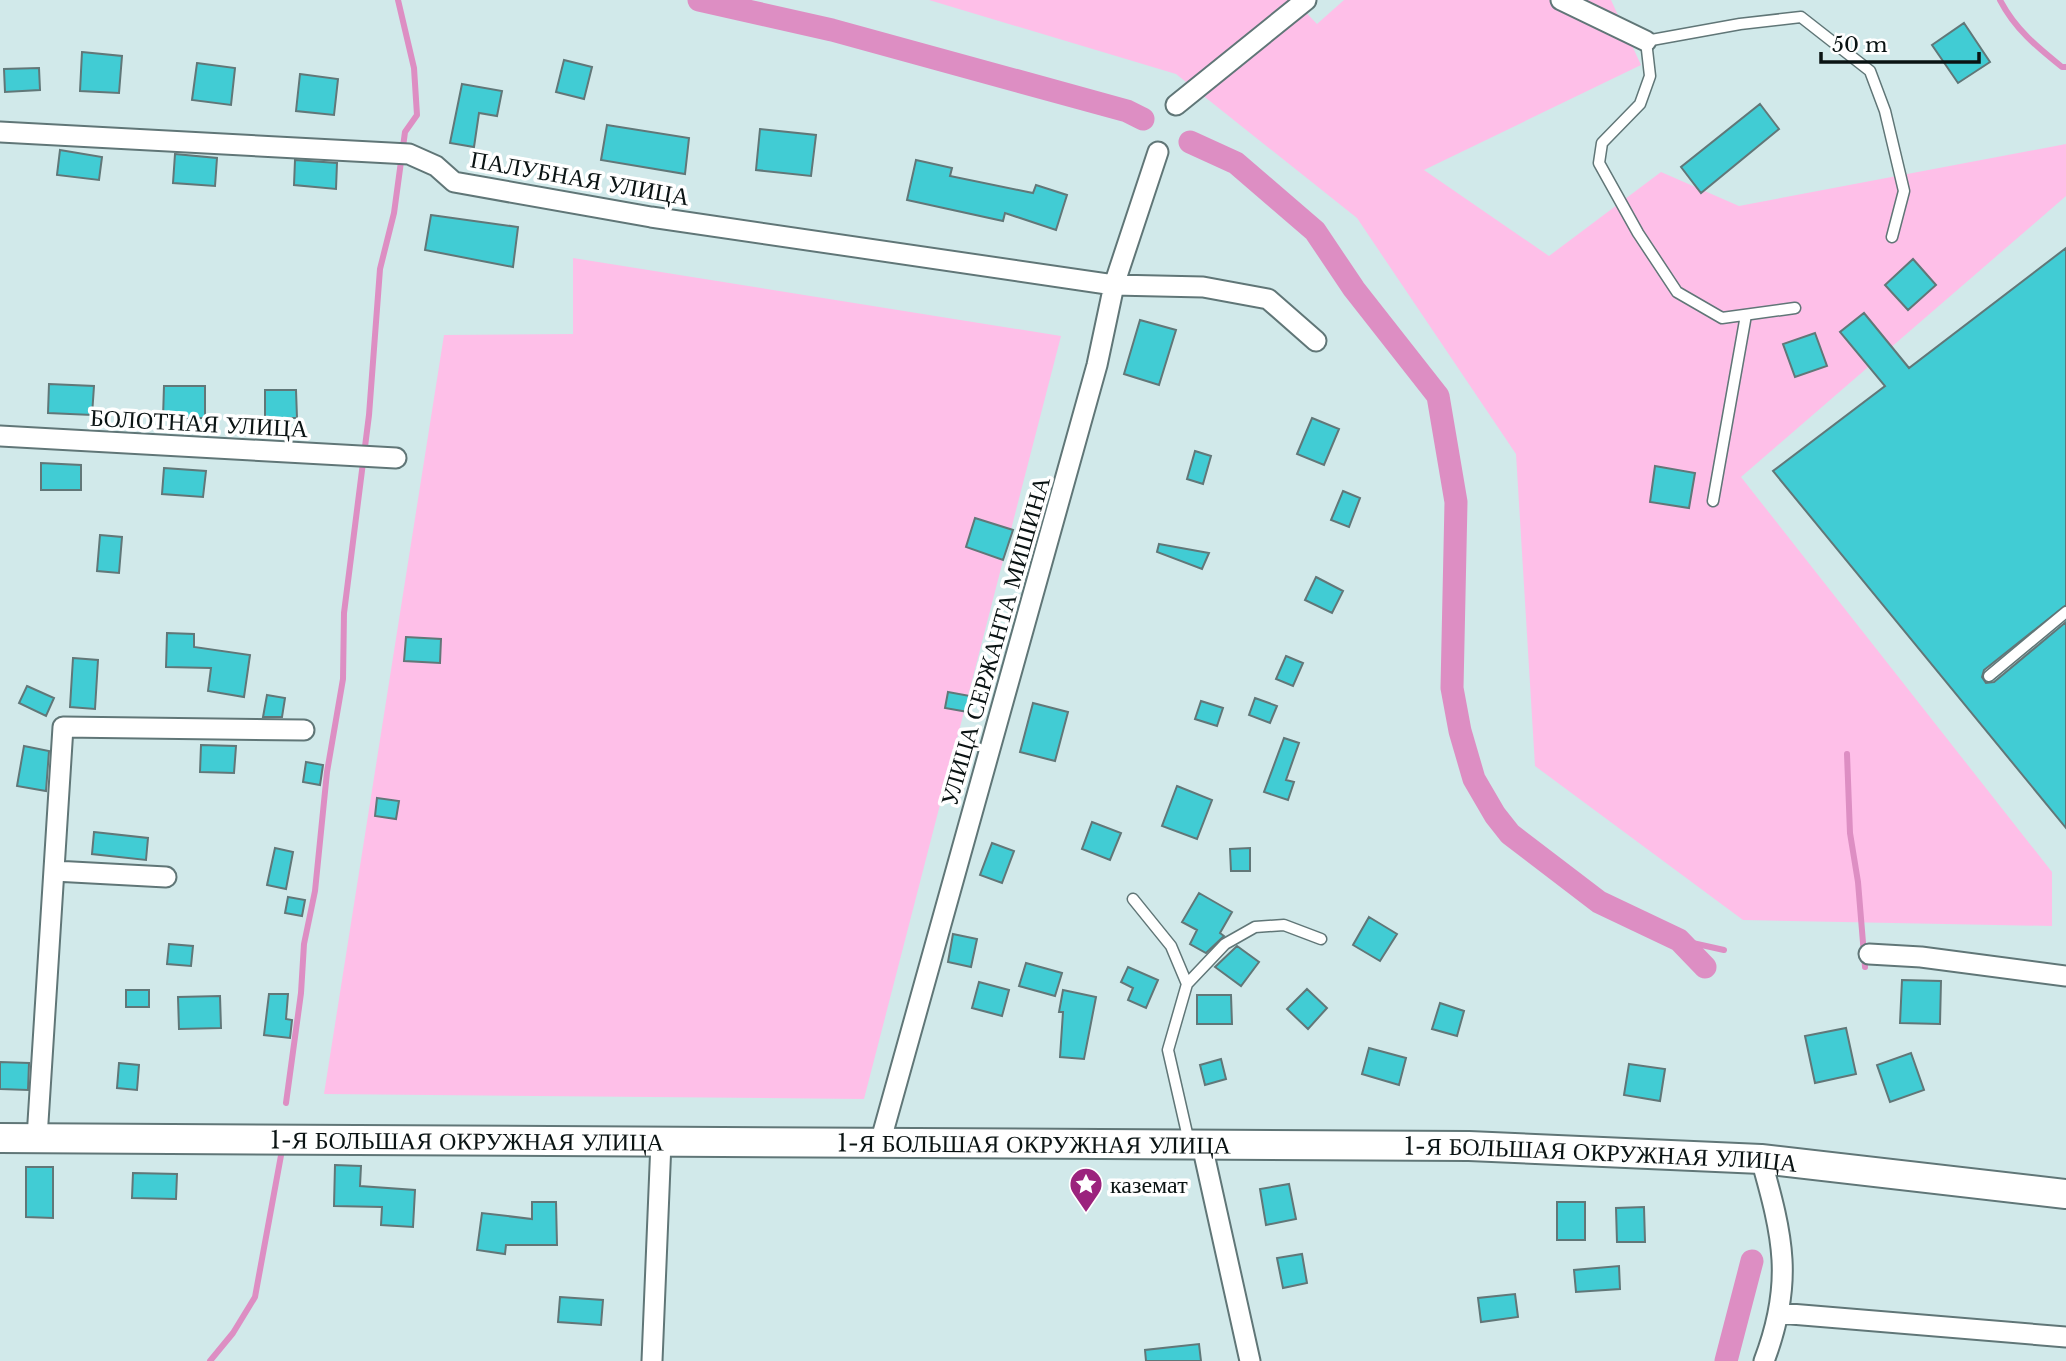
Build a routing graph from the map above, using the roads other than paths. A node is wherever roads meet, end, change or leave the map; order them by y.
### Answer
1 (1306, 0) edge
2 (1561, 0) edge
3 (1646, 41) junction
4 (1176, 106) dead end
5 (0, 132) edge
6 (1158, 152) dead end
7 (1892, 237) dead end
8 (1114, 285) junction
9 (1795, 308) dead end
10 (1746, 315) junction
11 (1316, 341) dead end
12 (0, 436) edge
13 (396, 458) dead end
14 (1713, 500) dead end
15 (2066, 611) edge
16 (1989, 676) dead end
17 (304, 730) dead end
18 (54, 871) junction
19 (166, 877) dead end
20 (1133, 899) dead end
21 (1321, 939) dead end
22 (1869, 954) dead end
23 (2066, 975) edge
24 (1187, 984) junction
25 (0, 1138) edge
26 (37, 1138) junction
27 (661, 1142) junction
28 (880, 1143) junction
29 (1196, 1145) junction
30 (1761, 1159) junction
31 (2066, 1194) edge
32 (1778, 1313) junction
33 (2066, 1337) edge
34 (652, 1361) edge
35 (1250, 1361) edge
36 (1764, 1361) edge

1 - 4 street
2 - 3 street
3 - 7 lane
3 - 10 lane
5 - 8 street, ПАЛУБНАЯ УЛИЦА
6 - 8 street, УЛИЦА СЕРЖАНТА МИШИНА
8 - 11 street, ПАЛУБНАЯ УЛИЦА
8 - 28 street, УЛИЦА СЕРЖАНТА МИШИНА
9 - 10 lane
10 - 14 lane
12 - 13 street, БОЛОТНАЯ УЛИЦА
15 - 16 lane
17 - 18 street
18 - 19 street
18 - 26 street
20 - 24 lane
21 - 24 lane
22 - 23 street
24 - 29 lane
25 - 26 street, 1-Я БОЛЬШАЯ ОКРУЖНАЯ УЛИЦА
26 - 27 street, 1-Я БОЛЬШАЯ ОКРУЖНАЯ УЛИЦА
27 - 28 street, 1-Я БОЛЬШАЯ ОКРУЖНАЯ УЛИЦА
27 - 34 street
28 - 29 street, 1-Я БОЛЬШАЯ ОКРУЖНАЯ УЛИЦА
29 - 30 street, 1-Я БОЛЬШАЯ ОКРУЖНАЯ УЛИЦА
29 - 35 street
30 - 31 street, 1-Я БОЛЬШАЯ ОКРУЖНАЯ УЛИЦА
30 - 32 street
32 - 33 street
32 - 36 street

